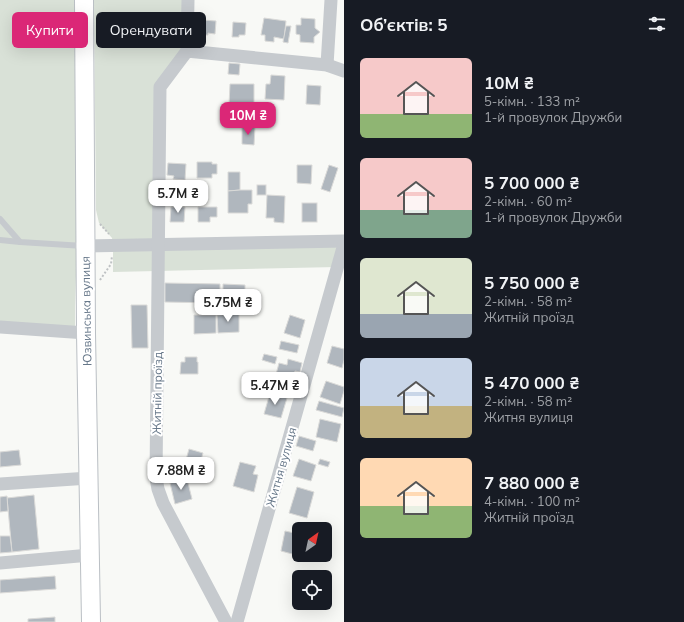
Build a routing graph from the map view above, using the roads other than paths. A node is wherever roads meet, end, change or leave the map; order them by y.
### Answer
1 (84, 0) edge
2 (188, 0) edge
3 (331, 0) edge
4 (188, 50) junction
5 (328, 65) junction
6 (344, 71) edge
7 (0, 219) edge
8 (0, 240) edge
9 (20, 242) junction
10 (344, 242) edge
11 (159, 244) junction
12 (85, 246) junction
13 (0, 326) edge
14 (86, 333) junction
15 (89, 478) junction
16 (0, 484) edge
17 (90, 555) junction
18 (0, 563) edge
19 (92, 622) edge
20 (226, 622) edge
21 (237, 622) edge

1 - 12 main road, Юзвинська вулиця
2 - 4 street
3 - 5 street
4 - 5 street
4 - 11 street, Житній проїзд
5 - 6 street
7 - 9 lane
8 - 9 lane
9 - 12 lane
10 - 11 street
10 - 21 street, Житня вулиця
11 - 12 street
11 - 20 street, Житній проїзд
12 - 14 main road, Юзвинська вулиця
13 - 14 street
14 - 15 main road, Юзвинська вулиця
15 - 16 street
15 - 17 main road, Юзвинська вулиця
17 - 18 street
17 - 19 main road, Юзвинська вулиця

